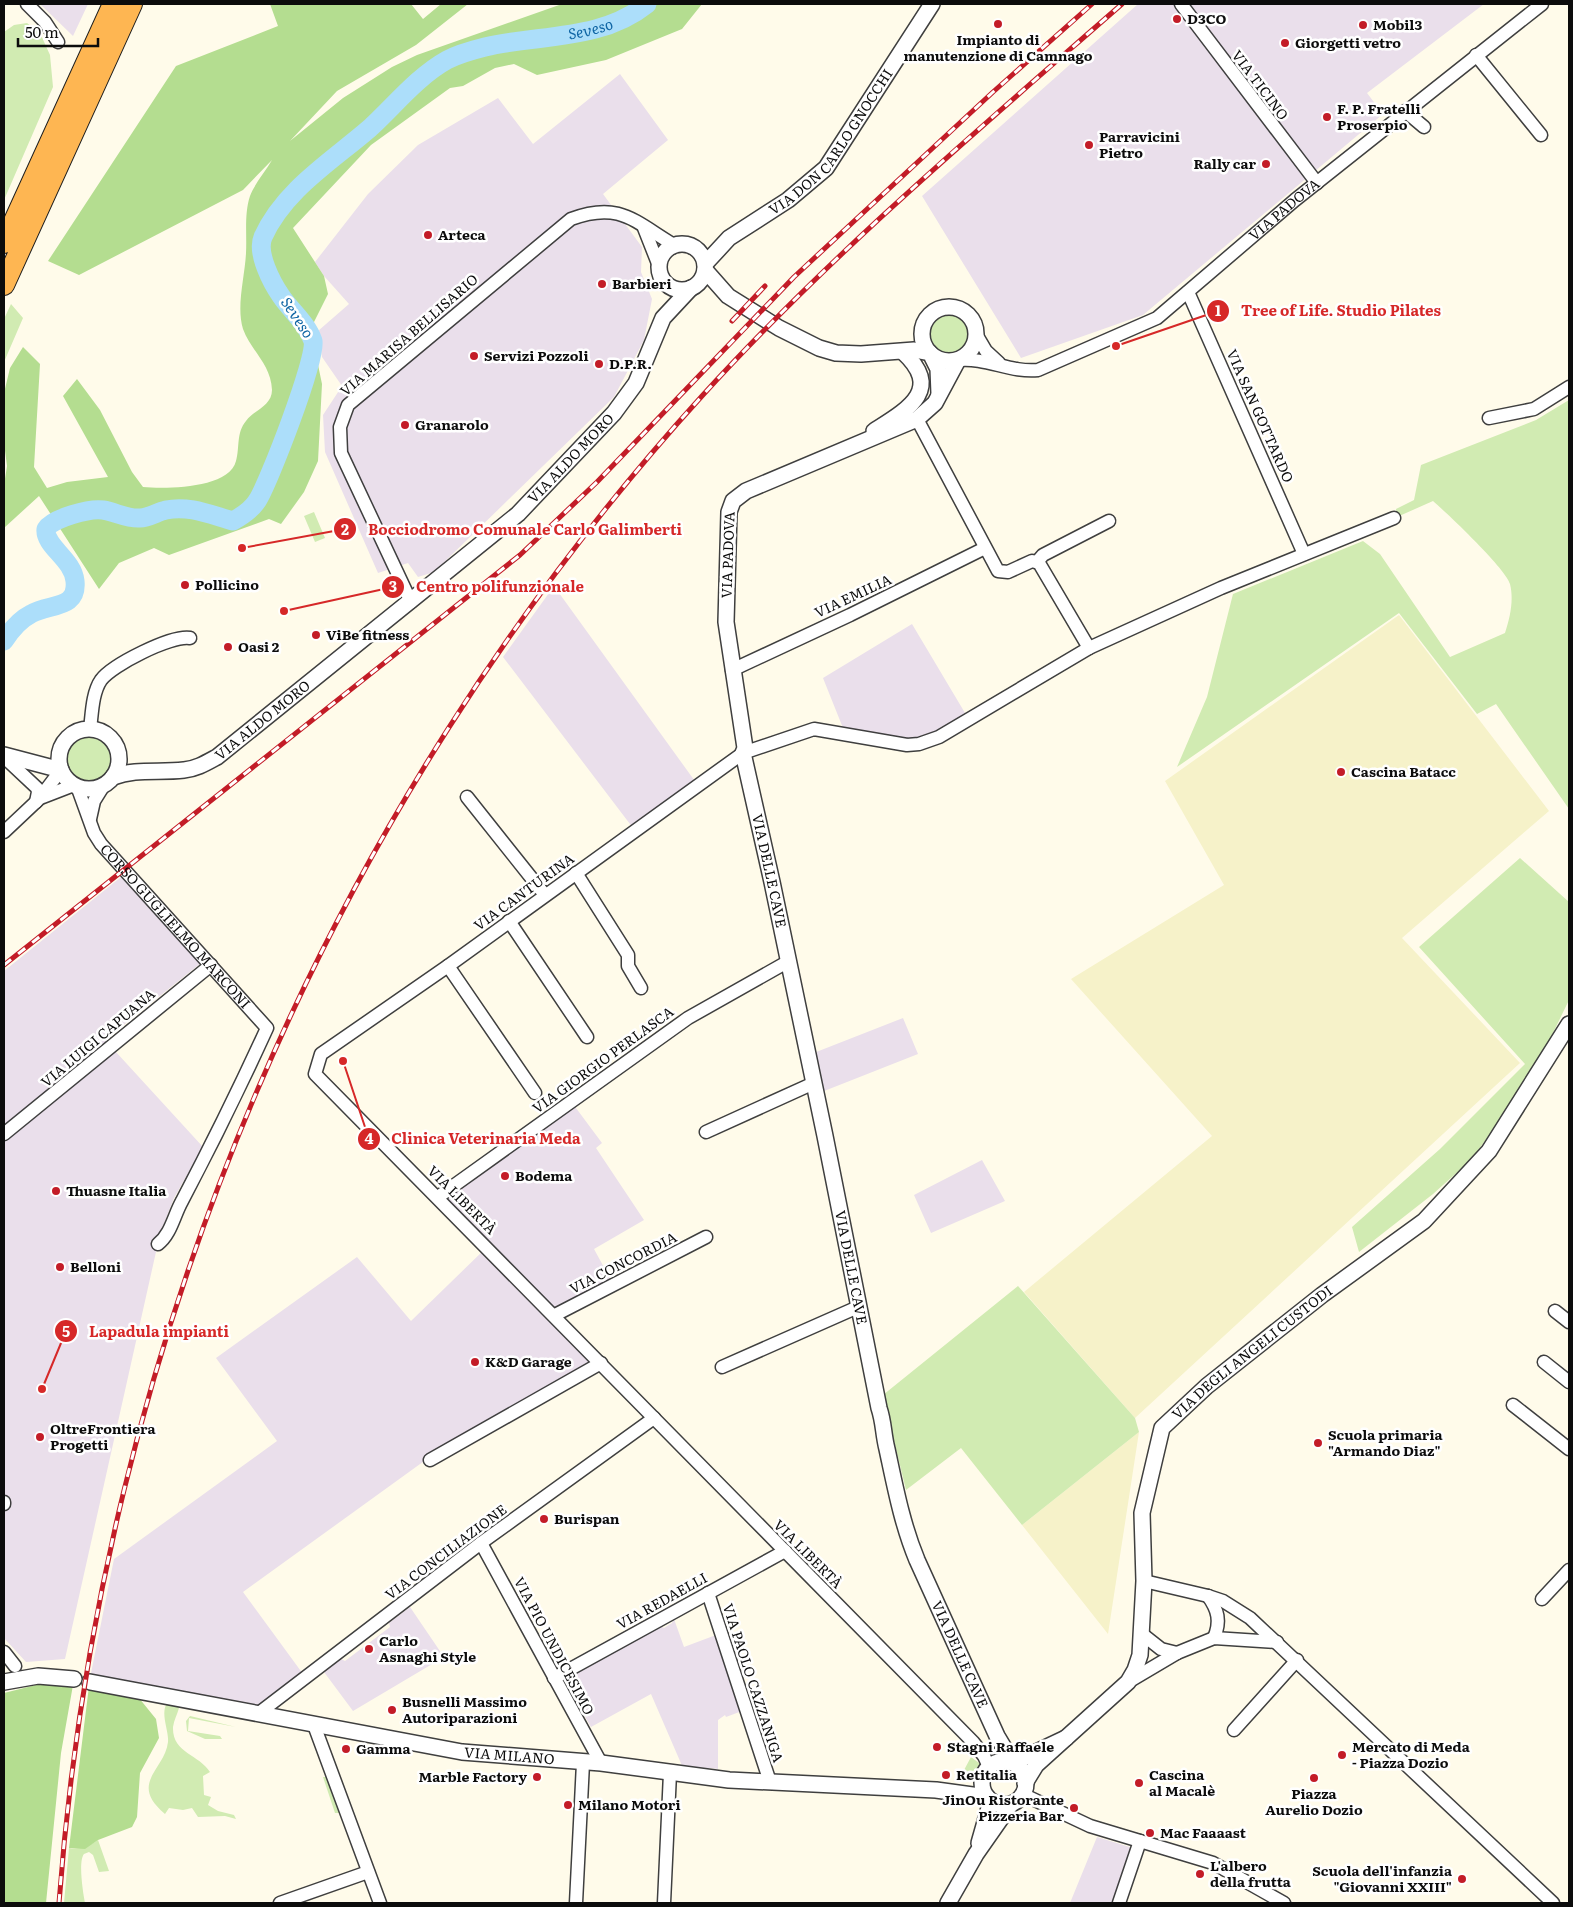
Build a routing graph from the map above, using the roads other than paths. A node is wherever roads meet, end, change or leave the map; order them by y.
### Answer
1 (28, 4) edge
2 (113, 4) edge
3 (132, 4) edge
4 (932, 4) edge
5 (1182, 4) edge
6 (1542, 4) edge
7 (58, 42) dead end
8 (1476, 55) junction
9 (1405, 111) junction
10 (1424, 128) dead end
11 (1541, 136) dead end
12 (1317, 183) junction
13 (644, 228) junction
14 (729, 238) junction
15 (4, 243) edge
16 (674, 245) junction
17 (692, 246) junction
18 (705, 267) junction
19 (659, 270) junction
20 (4, 285) edge
21 (693, 288) junction
22 (1188, 292) junction
23 (728, 296) junction
24 (663, 318) junction
25 (922, 328) junction
26 (976, 334) junction
27 (882, 352) junction
28 (903, 352) junction
29 (930, 354) junction
30 (958, 360) junction
31 (1004, 366) junction
32 (1569, 387) edge
33 (938, 396) junction
34 (1489, 418) dead end
35 (917, 419) junction
36 (843, 451) junction
37 (1394, 518) dead end
38 (1109, 521) dead end
39 (985, 548) junction
40 (1304, 554) junction
41 (1036, 562) junction
42 (411, 602) junction
43 (190, 638) dead end
44 (1089, 648) junction
45 (732, 670) junction
46 (90, 729) junction
47 (61, 747) junction
48 (117, 749) junction
49 (742, 753) junction
50 (4, 756) edge
51 (23, 761) junction
52 (61, 770) junction
53 (155, 770) junction
54 (108, 781) junction
55 (75, 786) junction
56 (467, 797) dead end
57 (37, 801) junction
58 (90, 819) junction
59 (4, 832) edge
60 (576, 873) junction
61 (544, 896) junction
62 (509, 921) junction
63 (789, 961) junction
64 (211, 965) junction
65 (448, 966) junction
66 (641, 988) dead end
67 (1569, 1024) edge
68 (586, 1037) dead end
69 (321, 1054) joint
70 (814, 1083) junction
71 (535, 1093) dead end
72 (706, 1132) dead end
73 (4, 1134) edge
74 (438, 1197) junction
75 (706, 1237) dead end
76 (158, 1244) dead end
77 (858, 1307) junction
78 (1555, 1311) dead end
79 (555, 1315) junction
80 (1569, 1322) edge
81 (1544, 1362) dead end
82 (602, 1363) junction
83 (722, 1367) dead end
84 (1569, 1382) edge
85 (1513, 1405) dead end
86 (654, 1418) junction
87 (1569, 1449) edge
88 (430, 1460) dead end
89 (481, 1543) junction
90 (784, 1551) junction
91 (1569, 1570) edge
92 (1144, 1582) junction
93 (708, 1593) junction
94 (1208, 1596) junction
95 (1542, 1599) dead end
96 (1142, 1634) junction
97 (1214, 1638) junction
98 (1277, 1642) junction
99 (4, 1652) edge
100 (1177, 1653) junction
101 (1297, 1660) junction
102 (19, 1671) junction
103 (554, 1678) junction
104 (74, 1680) dead end
105 (4, 1682) edge
106 (90, 1682) dead end
107 (1128, 1682) junction
108 (259, 1713) junction
109 (314, 1725) junction
110 (1234, 1730) dead end
111 (1066, 1738) junction
112 (583, 1763) junction
113 (601, 1763) junction
114 (1013, 1764) junction
115 (670, 1773) junction
116 (986, 1773) junction
117 (770, 1782) junction
118 (934, 1790) junction
119 (1020, 1794) junction
120 (989, 1799) junction
121 (1140, 1841) junction
122 (976, 1854) junction
123 (368, 1872) junction
124 (280, 1903) edge
125 (380, 1903) edge
126 (576, 1903) edge
127 (664, 1903) edge
128 (948, 1903) edge
129 (1119, 1903) edge
130 (1284, 1903) edge
131 (1553, 1903) edge

1 - 7 street
2 - 15 highway
3 - 20 highway
4 - 14 street, VIA DON CARLO GNOCCHI
5 - 12 street, VIA TICINO
6 - 8 street, VIA PADOVA
8 - 9 street, VIA PADOVA
8 - 11 street
9 - 10 street
9 - 12 street, VIA PADOVA
12 - 22 street, VIA PADOVA
13 - 16 street, VIA MARISA BELLISARIO
13 - 19 street
13 - 42 street, VIA MARISA BELLISARIO
14 - 17 street
14 - 18 street
16 - 17 street
16 - 19 street
17 - 18 street
18 - 21 street
18 - 23 street
19 - 21 street
19 - 24 street, VIA ALDO MORO
21 - 23 street
21 - 24 street, VIA ALDO MORO
22 - 31 street, VIA PADOVA
22 - 40 street, VIA SAN GOTTARDO
23 - 27 street
24 - 42 street, VIA ALDO MORO
25 - 26 street
25 - 27 street
25 - 29 street
26 - 30 street
26 - 31 street
27 - 28 street
28 - 29 street
28 - 36 street
29 - 30 street
29 - 33 street
30 - 31 street, VIA PADOVA
30 - 33 street, VIA PADOVA
32 - 34 street
33 - 35 street, VIA PADOVA
35 - 36 street, VIA PADOVA
35 - 39 street
36 - 45 street, VIA PADOVA
37 - 40 street, VIA CANTURINA
38 - 41 street
39 - 41 street
39 - 45 street, VIA EMILIA
40 - 44 street, VIA CANTURINA
41 - 44 street
42 - 53 street, VIA ALDO MORO
43 - 46 street
44 - 49 street, VIA CANTURINA
45 - 49 street, VIA PADOVA
46 - 47 street
46 - 48 street
47 - 51 street
47 - 52 street
48 - 53 street, VIA ALDO MORO
48 - 54 street
49 - 60 street, VIA CANTURINA
49 - 63 street, VIA DELLE CAVE
50 - 51 street
50 - 57 street
51 - 52 street
52 - 55 street
52 - 57 street
53 - 54 street, VIA ALDO MORO
54 - 55 street
54 - 58 street
55 - 57 street
55 - 58 street, CORSO GUGLIELMO MARCONI
56 - 61 street
57 - 59 street
58 - 64 street, CORSO GUGLIELMO MARCONI
60 - 61 street, VIA CANTURINA
60 - 66 street
61 - 62 street, VIA CANTURINA
62 - 65 street, VIA CANTURINA
62 - 68 street
63 - 70 street, VIA DELLE CAVE
63 - 74 street, VIA GIORGIO PERLASCA
64 - 73 street, VIA LUIGI CAPUANA
64 - 76 street, CORSO GUGLIELMO MARCONI
65 - 69 street, VIA CANTURINA
65 - 71 street
67 - 92 street, VIA DEGLI ANGELI CUSTODI
69 - 74 street, VIA LIBERTÀ
70 - 72 street
70 - 77 street, VIA DELLE CAVE
74 - 79 street, VIA LIBERTÀ
75 - 79 street, VIA CONCORDIA
77 - 83 street
77 - 114 street, VIA DELLE CAVE
78 - 80 street
79 - 82 street, VIA LIBERTÀ
81 - 84 street
82 - 86 street, VIA LIBERTÀ
82 - 88 street
85 - 87 street
86 - 89 street, VIA CONCILIAZIONE
86 - 90 street, VIA LIBERTÀ
89 - 103 street, VIA PIO UNDICESIMO
89 - 108 street, VIA CONCILIAZIONE
90 - 93 street, VIA REDAELLI
90 - 116 street, VIA LIBERTÀ
91 - 95 street
92 - 94 street
92 - 96 street, VIA DEGLI ANGELI CUSTODI
93 - 103 street, VIA REDAELLI
93 - 117 street, VIA PAOLO CAZZANIGA
94 - 97 street
94 - 98 street
96 - 100 street
96 - 107 street, VIA DEGLI ANGELI CUSTODI
97 - 98 street
97 - 100 street
98 - 101 street
99 - 102 street
100 - 107 street
101 - 110 street
101 - 131 street
102 - 104 street
102 - 105 street
103 - 113 street, VIA PIO UNDICESIMO
106 - 108 street, VIA MILANO
107 - 111 street, VIA DEGLI ANGELI CUSTODI
108 - 109 street, VIA MILANO
109 - 112 street, VIA MILANO
109 - 123 street
111 - 114 street, VIA DEGLI ANGELI CUSTODI
111 - 119 street, VIA DEGLI ANGELI CUSTODI
112 - 113 street, VIA MILANO
112 - 126 street
113 - 115 street, VIA MILANO
114 - 116 street
114 - 119 street
115 - 117 street, VIA MILANO
115 - 127 street
116 - 118 street, VIA MILANO
116 - 120 street
117 - 118 street, VIA MILANO
118 - 120 street, VIA MILANO
119 - 120 street
119 - 121 street
119 - 122 street, VIA DEGLI ANGELI CUSTODI
120 - 122 street
121 - 129 street
121 - 130 street
122 - 128 street
123 - 124 street
123 - 125 street

